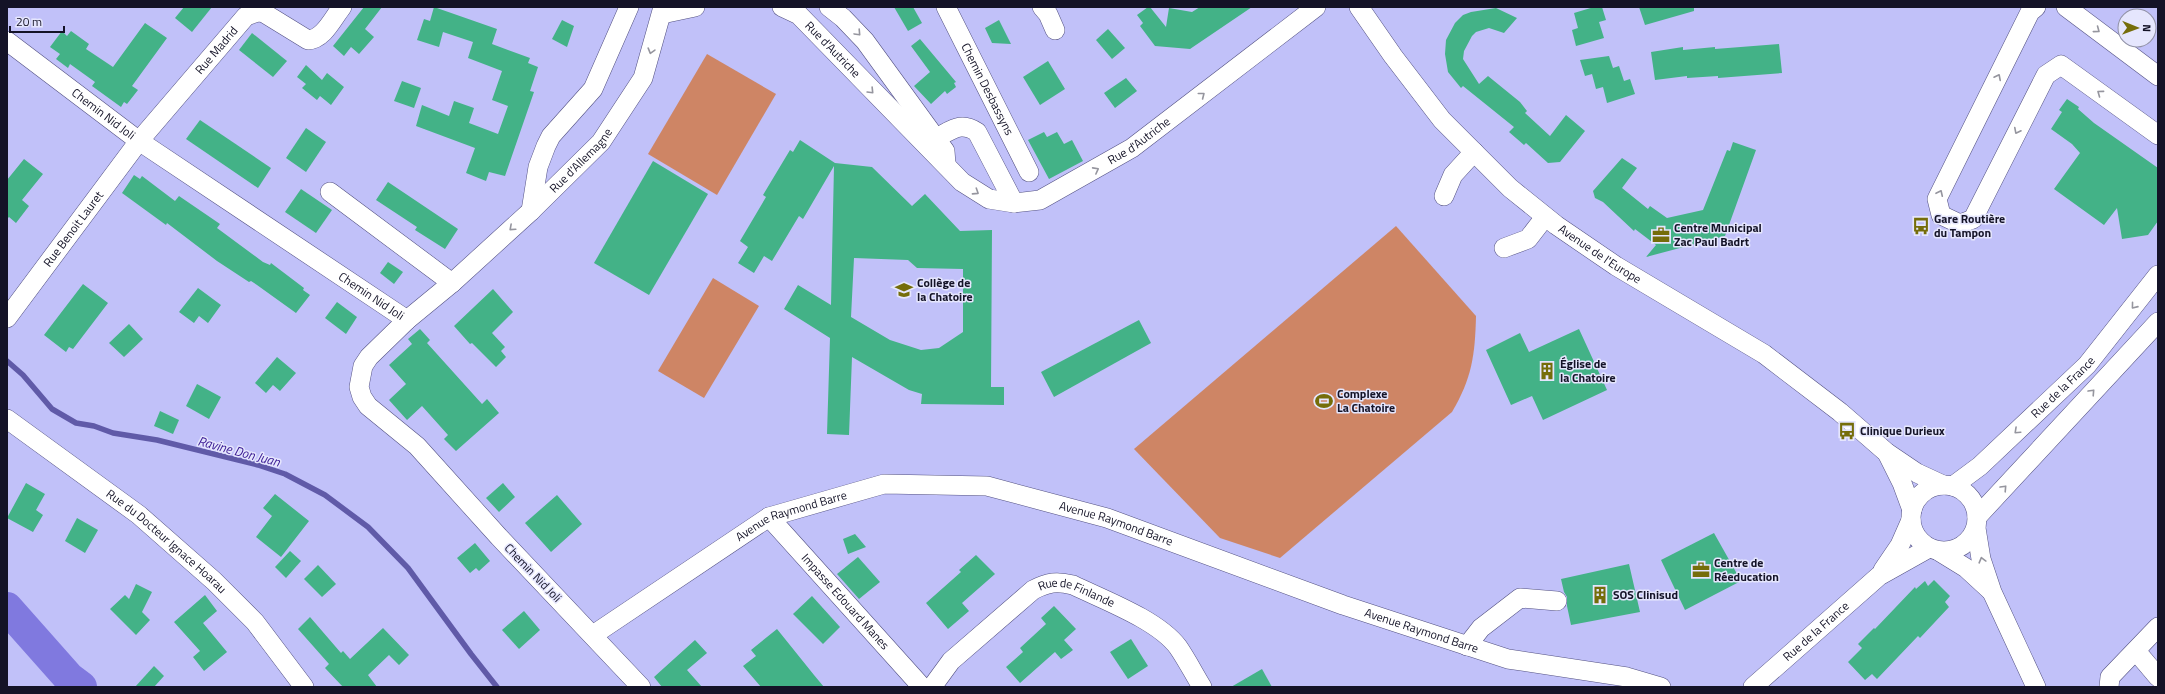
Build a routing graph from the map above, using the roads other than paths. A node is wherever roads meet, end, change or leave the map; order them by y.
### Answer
1 (342, 7) edge
2 (629, 7) edge
3 (696, 7) edge
4 (782, 7) edge
5 (829, 7) edge
6 (946, 7) edge
7 (1042, 7) edge
8 (1316, 7) edge
9 (1359, 7) edge
10 (2036, 7) edge
11 (2066, 7) edge
12 (662, 10) edge
13 (1055, 30) dead end
14 (7, 41) edge
15 (2158, 76) edge
16 (2158, 135) edge
17 (936, 138) junction
18 (140, 141) junction
19 (1474, 152) junction
20 (946, 167) junction
21 (1029, 172) dead end
22 (330, 192) dead end
23 (1444, 196) dead end
24 (1014, 203) junction
25 (531, 211) junction
26 (1545, 217) junction
27 (1504, 248) dead end
28 (2158, 275) edge
29 (452, 283) junction
30 (7, 318) edge
31 (407, 320) junction
32 (2158, 322) edge
33 (7, 419) edge
34 (1886, 452) junction
35 (1948, 486) junction
36 (1911, 515) junction
37 (769, 517) junction
38 (1977, 522) junction
39 (1935, 550) junction
40 (1879, 576) junction
41 (1992, 592) junction
42 (1557, 601) dead end
43 (2158, 627) edge
44 (593, 635) junction
45 (1467, 646) junction
46 (2136, 650) junction
47 (2158, 677) edge
48 (2112, 684) edge
49 (304, 687) edge
50 (640, 687) edge
51 (922, 687) edge
52 (932, 687) edge
53 (1202, 687) edge
54 (1661, 687) edge
55 (1753, 687) edge
56 (2036, 687) edge

1 - 18 street, Rue Madrid
2 - 25 street
3 - 12 street
4 -> 20 street, Rue d'Autriche
5 -> 17 street
6 - 21 street, Chemin Desbassyns
7 - 13 street
24 -> 8 street, Rue d'Autriche
9 - 19 street, Avenue de l'Europe
16 -> 10 street
11 -> 15 street
12 -> 25 street, Rue d'Allemagne
14 - 18 street, Chemin Nid Joli
17 - 20 street
17 - 24 street
18 - 30 street, Rue Benoit Lauret
18 - 31 street, Chemin Nid Joli
19 - 23 street
19 - 26 street, Avenue de l'Europe
20 -> 24 street, Rue d'Autriche
22 - 29 street
25 -> 29 street, Rue d'Allemagne
26 - 27 street
26 - 34 street, Avenue de l'Europe
28 -> 35 street, Rue de la France
29 - 31 street, Rue d'Allemagne
31 - 44 street, Chemin Nid Joli
38 -> 32 street, Rue de la France
33 - 49 street, Rue du Docteur Ignace Hoarau
34 - 35 street, Avenue de l'Europe
34 - 36 street, Avenue de l'Europe
35 - 36 street
35 - 38 street
36 - 39 street
36 - 40 street, Rue de la France
37 - 44 street, Avenue Raymond Barre
37 - 45 street, Avenue Raymond Barre
37 - 51 street, Impasse Edouard Manes
38 - 39 street
41 -> 38 street
39 - 40 street, Rue de la France
39 - 41 street
40 - 55 street, Rue de la France
41 - 56 street
42 - 45 street
43 - 46 street
44 - 50 street, Chemin Nid Joli
45 - 54 street, Avenue Raymond Barre
46 - 47 street
46 - 48 street
52 - 53 street, Rue de Finlande

